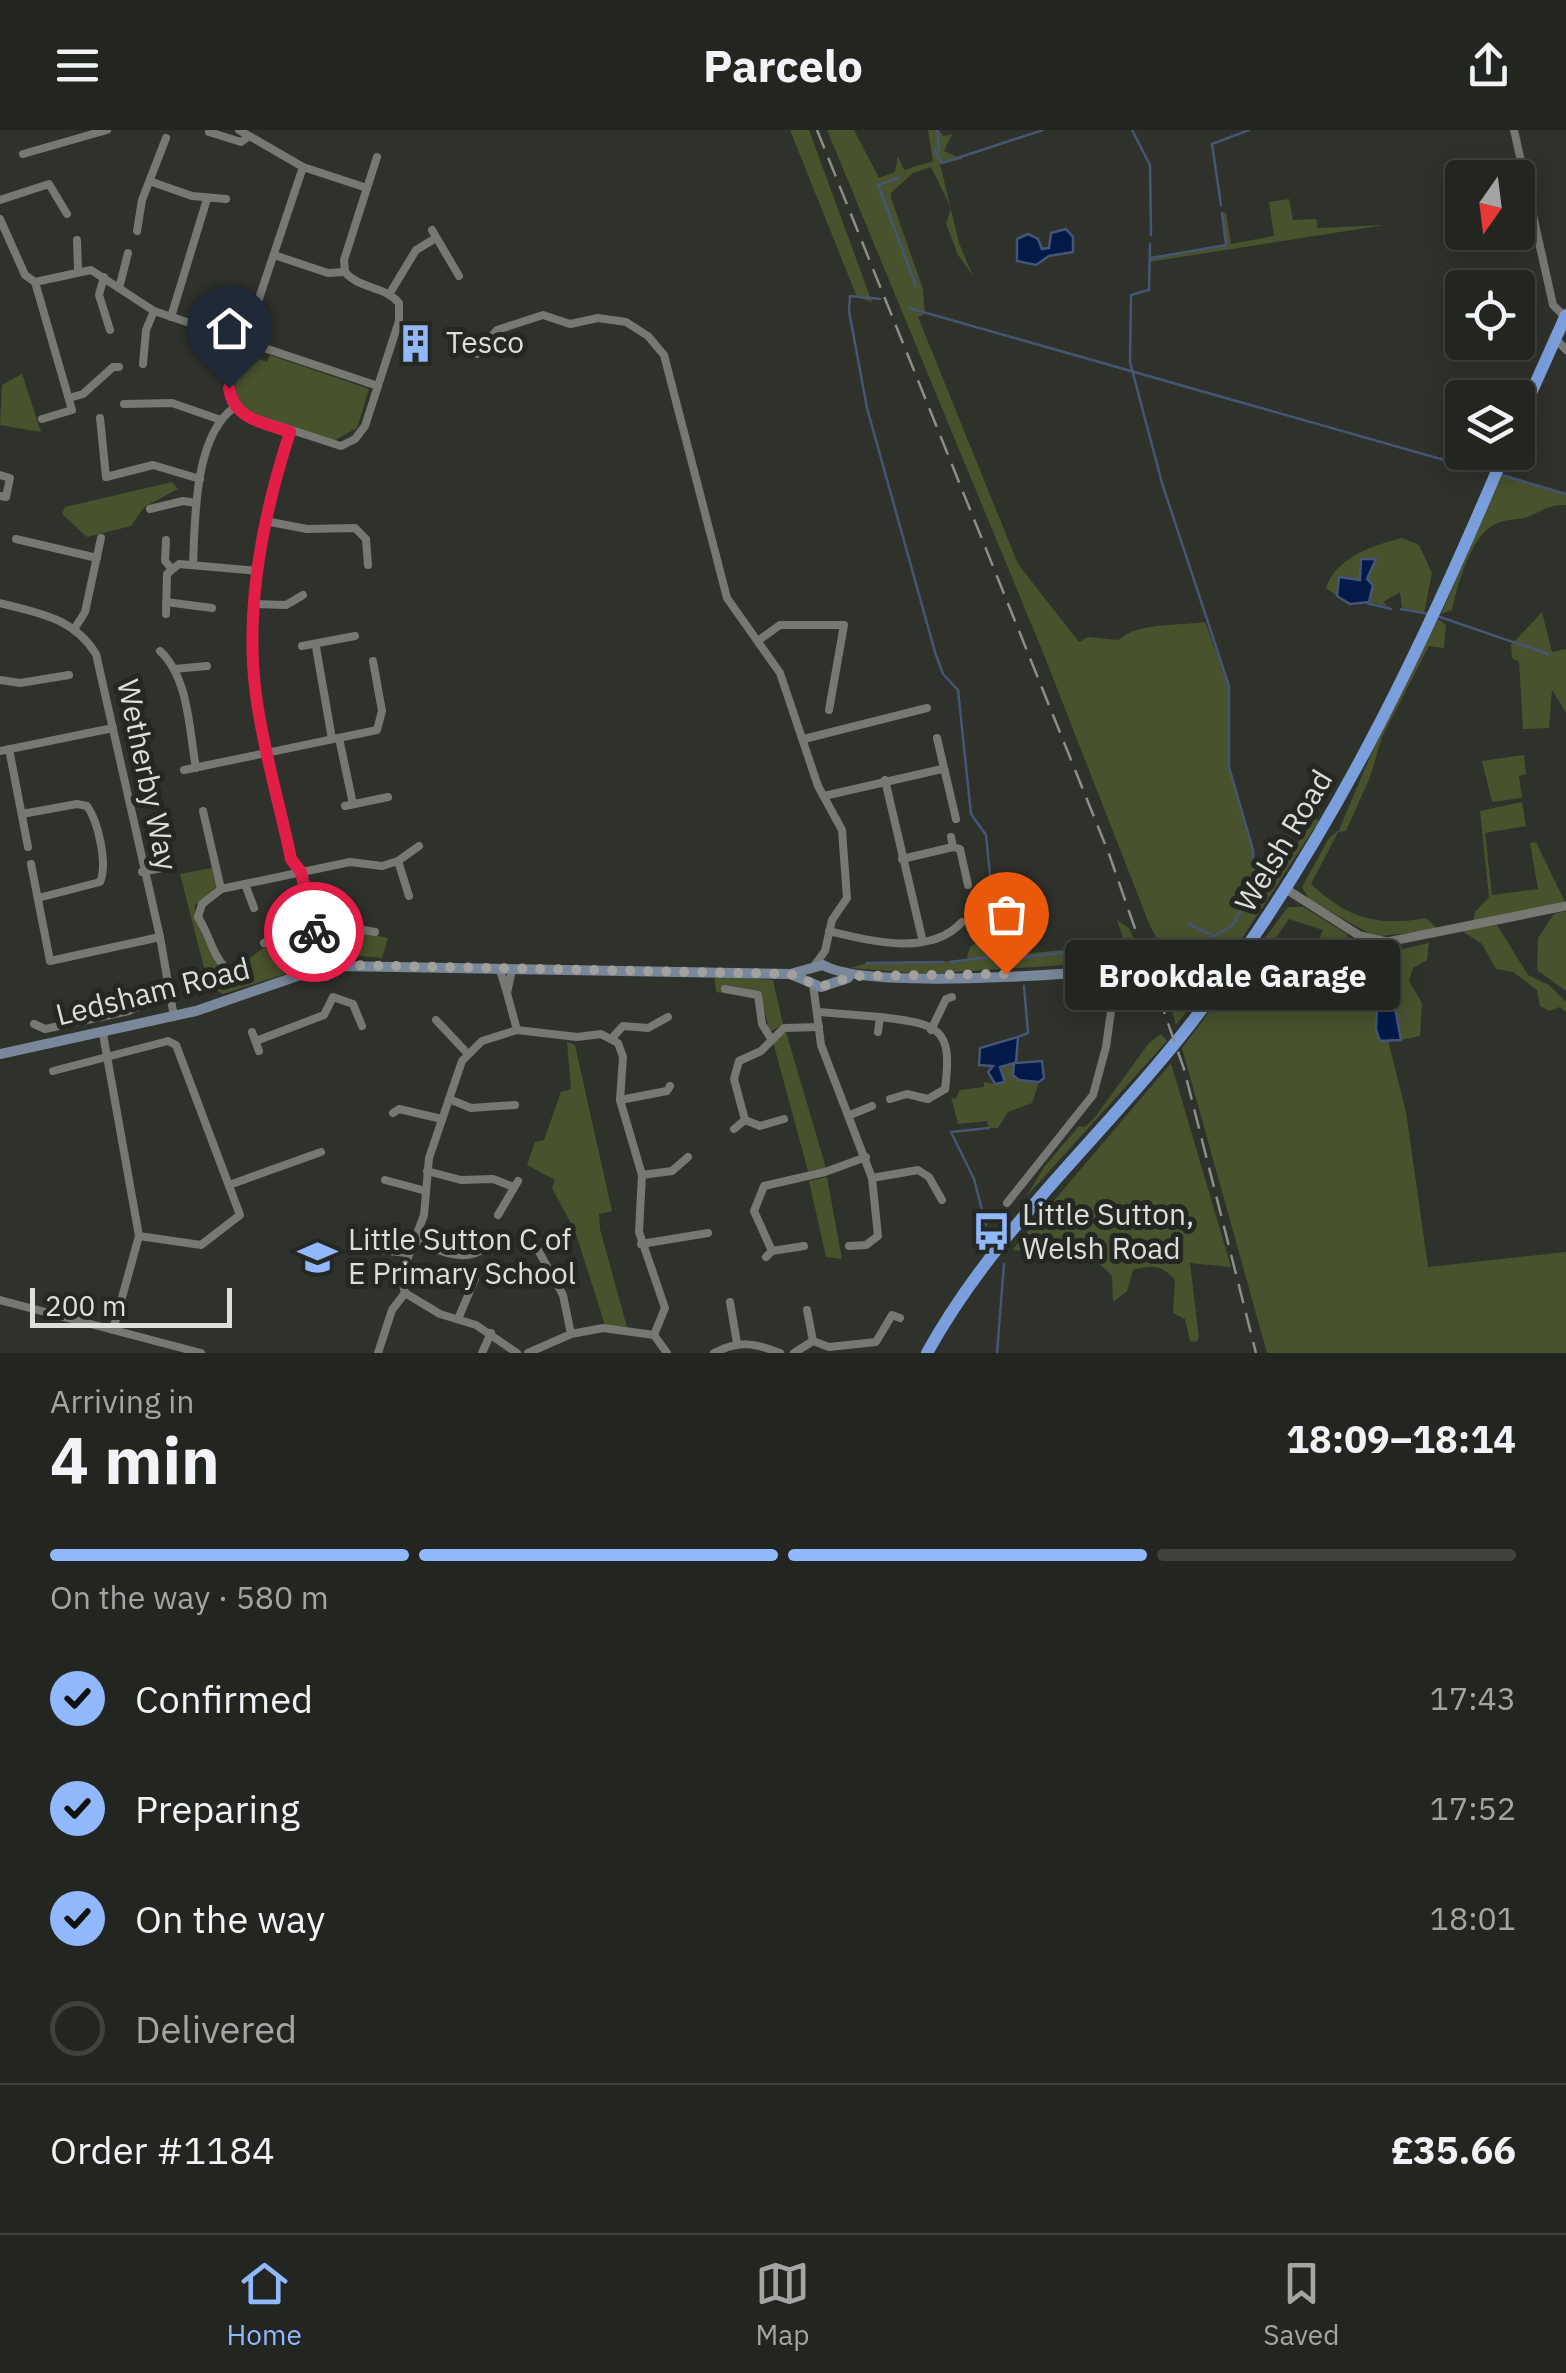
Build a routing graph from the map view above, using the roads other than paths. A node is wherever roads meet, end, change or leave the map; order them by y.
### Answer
1 (105, 130) edge
2 (239, 130) edge
3 (1514, 130) edge
4 (209, 132) edge
5 (248, 137) junction
6 (166, 138) dead end
7 (23, 154) dead end
8 (376, 157) dead end
9 (304, 168) junction
10 (152, 182) junction
11 (366, 188) junction
12 (208, 198) junction
13 (226, 199) dead end
14 (0, 200) edge
15 (67, 214) dead end
16 (0, 218) edge
17 (137, 231) dead end
18 (76, 240) dead end
19 (128, 254) dead end
20 (274, 255) junction
21 (78, 270) junction
22 (345, 272) junction
23 (459, 276) dead end
24 (104, 277) junction
25 (35, 282) junction
26 (119, 288) junction
27 (390, 293) junction
28 (154, 312) junction
29 (171, 316) junction
30 (1565, 316) edge
31 (110, 330) dead end
32 (1554, 337) junction
33 (244, 342) junction
34 (1566, 350) edge
35 (477, 354) dead end
36 (143, 364) dead end
37 (119, 367) dead end
38 (1535, 382) edge
39 (378, 386) junction
40 (69, 398) junction
41 (124, 404) dead end
42 (234, 407) junction
43 (100, 418) dead end
44 (218, 419) junction
45 (42, 420) dead end
46 (290, 432) junction
47 (14, 465) dead end
48 (1497, 470) edge
49 (5, 477) edge
50 (200, 480) junction
51 (0, 496) edge
52 (196, 503) junction
53 (150, 509) dead end
54 (338, 516) dead end
55 (265, 521) junction
56 (340, 528) junction
57 (22, 538) dead end
58 (102, 538) dead end
59 (166, 540) dead end
60 (97, 558) junction
61 (194, 565) junction
62 (368, 565) dead end
63 (171, 568) junction
64 (258, 571) junction
65 (304, 595) dead end
66 (166, 602) junction
67 (0, 603) edge
68 (254, 604) junction
69 (212, 608) dead end
70 (166, 614) dead end
71 (75, 628) junction
72 (355, 636) dead end
73 (759, 640) junction
74 (302, 646) dead end
75 (316, 647) junction
76 (160, 650) dead end
77 (373, 661) dead end
78 (207, 666) dead end
79 (174, 669) junction
80 (69, 675) dead end
81 (0, 680) edge
82 (927, 708) dead end
83 (829, 710) dead end
84 (113, 728) junction
85 (937, 738) dead end
86 (335, 739) junction
87 (804, 739) junction
88 (5, 750) edge
89 (268, 752) junction
90 (196, 768) junction
91 (942, 769) junction
92 (184, 770) dead end
93 (884, 780) junction
94 (824, 796) junction
95 (388, 797) dead end
96 (203, 811) dead end
97 (22, 814) junction
98 (956, 818) dead end
99 (419, 846) dead end
100 (28, 847) dead end
101 (902, 859) junction
102 (398, 861) junction
103 (32, 864) dead end
104 (172, 866) dead end
105 (142, 872) junction
106 (301, 872) junction
107 (245, 884) junction
108 (968, 885) dead end
109 (221, 889) junction
110 (1286, 889) junction
111 (409, 896) dead end
112 (38, 898) junction
113 (1566, 906) edge
114 (254, 908) dead end
115 (312, 921) junction
116 (962, 922) dead end
117 (830, 931) junction
118 (375, 932) dead end
119 (160, 937) junction
120 (922, 938) junction
121 (264, 943) dead end
122 (824, 951) junction
123 (320, 955) junction
124 (1242, 955) junction
125 (1212, 960) junction
126 (1198, 963) junction
127 (336, 966) junction
128 (1117, 968) junction
129 (315, 970) junction
130 (506, 970) junction
131 (228, 972) dead end
132 (812, 975) junction
133 (1228, 975) junction
134 (326, 976) junction
135 (830, 976) junction
136 (170, 990) junction
137 (725, 990) dead end
138 (947, 996) dead end
139 (333, 997) junction
140 (1205, 1004) junction
141 (819, 1011) junction
142 (174, 1017) junction
143 (880, 1018) junction
144 (443, 1022) dead end
145 (666, 1023) dead end
146 (34, 1024) dead end
147 (362, 1026) dead end
148 (819, 1026) junction
149 (517, 1030) junction
150 (931, 1030) junction
151 (878, 1032) dead end
152 (102, 1034) junction
153 (770, 1037) junction
154 (612, 1038) junction
155 (256, 1041) dead end
156 (467, 1053) junction
157 (0, 1054) edge
158 (107, 1058) junction
159 (53, 1071) dead end
160 (945, 1089) junction
161 (669, 1091) dead end
162 (956, 1094) dead end
163 (448, 1099) junction
164 (890, 1099) dead end
165 (620, 1100) junction
166 (511, 1101) dead end
167 (872, 1106) dead end
168 (393, 1113) dead end
169 (850, 1115) junction
170 (785, 1118) dead end
171 (442, 1119) junction
172 (745, 1120) junction
173 (734, 1129) dead end
174 (321, 1152) dead end
175 (866, 1157) junction
176 (687, 1162) dead end
177 (427, 1171) junction
178 (642, 1175) junction
179 (389, 1177) dead end
180 (872, 1178) junction
181 (232, 1184) junction
182 (426, 1191) junction
183 (943, 1194) dead end
184 (1006, 1204) dead end
185 (498, 1215) dead end
186 (139, 1236) junction
187 (704, 1237) dead end
188 (414, 1240) junction
189 (641, 1244) junction
190 (804, 1246) dead end
191 (849, 1246) dead end
192 (384, 1247) dead end
193 (538, 1249) dead end
194 (408, 1253) junction
195 (476, 1256) dead end
196 (477, 1283) dead end
197 (405, 1293) junction
198 (0, 1300) edge
199 (730, 1302) dead end
200 (808, 1310) dead end
201 (893, 1315) dead end
202 (458, 1319) junction
203 (113, 1330) junction
204 (491, 1334) junction
205 (570, 1334) junction
206 (654, 1335) junction
207 (813, 1341) junction
208 (737, 1343) junction
209 (381, 1352) edge
210 (201, 1353) edge
211 (482, 1353) edge
212 (516, 1353) edge
213 (528, 1353) edge
214 (667, 1353) edge
215 (714, 1353) edge
216 (780, 1353) edge
217 (794, 1353) edge
218 (927, 1353) edge

1 - 7 street
2 - 5 street
3 - 30 street
4 - 5 street
5 - 9 street
6 - 10 street
8 - 11 street
9 - 11 street
9 - 20 street
10 - 12 street
10 - 17 street
11 - 22 street
12 - 13 street
12 - 29 street
14 - 15 street
16 - 25 street
18 - 21 street
19 - 26 street
20 - 22 street
20 - 33 street
21 - 24 street
21 - 25 street
22 - 27 street
23 - 27 street
24 - 26 street
24 - 31 street
25 - 40 street
26 - 28 street
27 - 39 street
28 - 29 street
28 - 36 street
29 - 33 street
30 - 32 highway
32 - 34 street
32 - 38 highway
33 - 39 street
33 - 42 street
35 - 73 street
37 - 40 street
39 - 46 street
40 - 45 street
41 - 44 street
42 - 44 street
42 - 46 street
43 - 50 street
44 - 50 street
46 - 55 street
47 - 49 street
48 - 110 highway, Welsh Road
49 - 51 street
50 - 52 street
52 - 53 street
52 - 61 street
54 - 56 street
55 - 56 street
55 - 64 street
56 - 62 street
57 - 60 street
58 - 60 street
59 - 63 street
60 - 71 street
61 - 63 street
61 - 64 street
63 - 66 street
64 - 68 street
65 - 68 street
66 - 69 street
66 - 70 street
67 - 71 street
68 - 89 street
71 - 84 street, Wetherby Way
72 - 75 street
73 - 83 street
73 - 87 street
74 - 75 street
75 - 86 street
76 - 79 street
77 - 86 street
78 - 79 street
79 - 90 street
80 - 81 street
82 - 87 street
84 - 88 street
84 - 105 street, Wetherby Way
85 - 91 street
86 - 89 street
86 - 95 street
87 - 94 street
88 - 97 street
89 - 90 street
89 - 106 street
90 - 92 street
91 - 93 street
91 - 98 street
93 - 94 street
93 - 101 street
94 - 117 street
96 - 109 street
97 - 100 street
97 - 112 street
99 - 102 street
101 - 108 street
101 - 120 street
102 - 106 street
102 - 111 street
103 - 112 street
104 - 105 street
105 - 119 street, Wetherby Way
106 - 107 street
106 - 115 street
107 - 109 street
107 - 114 street
109 - 131 street
110 - 113 street
110 - 124 highway, Welsh Road
112 - 119 street
115 - 118 street
115 - 121 street
115 - 123 street
116 - 120 street
117 - 120 street
117 - 122 street
119 - 136 street, Wetherby Way
122 - 132 street
122 - 135 street
123 - 127 main road
123 - 129 main road
124 - 125 main road
124 - 133 highway, Welsh Road
125 - 126 main road
125 - 133 main road
126 - 128 main road
126 - 133 main road
126 - 140 main road
127 - 130 main road
127 - 134 main road
128 - 135 main road
128 - 184 street
129 - 134 main road
129 - 142 main road, Ledsham Road
130 - 132 main road
130 - 149 street
132 - 135 main road
132 - 135 main road
132 - 141 street
133 - 140 highway, Welsh Road
134 - 139 street
135 - 141 street
136 - 142 street, Wetherby Way
136 - 146 street, Ledsham Road
137 - 153 street
138 - 150 street
139 - 147 street
139 - 155 street
140 - 218 highway, Welsh Road
141 - 143 street
141 - 148 street
142 - 152 main road, Ledsham Road
143 - 150 street
143 - 151 street
144 - 156 street
145 - 154 street
148 - 153 street
148 - 169 street
149 - 154 street
149 - 156 street
150 - 160 street
152 - 157 main road, Ledsham Road
152 - 158 street
153 - 172 street
154 - 165 street
156 - 163 street
158 - 159 street, Ledsham Road
158 - 181 street, Ledsham Road
158 - 186 street
160 - 162 street
160 - 164 street
161 - 165 street
163 - 166 street
163 - 171 street
165 - 178 street
167 - 169 street
168 - 171 street
169 - 175 street
170 - 172 street
171 - 177 street
172 - 173 street
174 - 181 street
175 - 180 street
175 - 190 street
176 - 178 street
177 - 182 street
177 - 185 street
178 - 189 street
179 - 182 street
180 - 183 street
180 - 191 street
181 - 186 street
182 - 188 street
186 - 203 street
187 - 189 street
188 - 194 street
188 - 195 street
189 - 206 street
192 - 194 street
193 - 205 street
194 - 197 street
196 - 202 street
197 - 202 street
197 - 209 street
198 - 203 street
199 - 208 street
200 - 207 street
201 - 207 street
202 - 204 street
203 - 210 street
204 - 211 street
204 - 212 street
205 - 206 street
205 - 213 street
206 - 214 street
207 - 217 street
208 - 215 street
208 - 216 street

